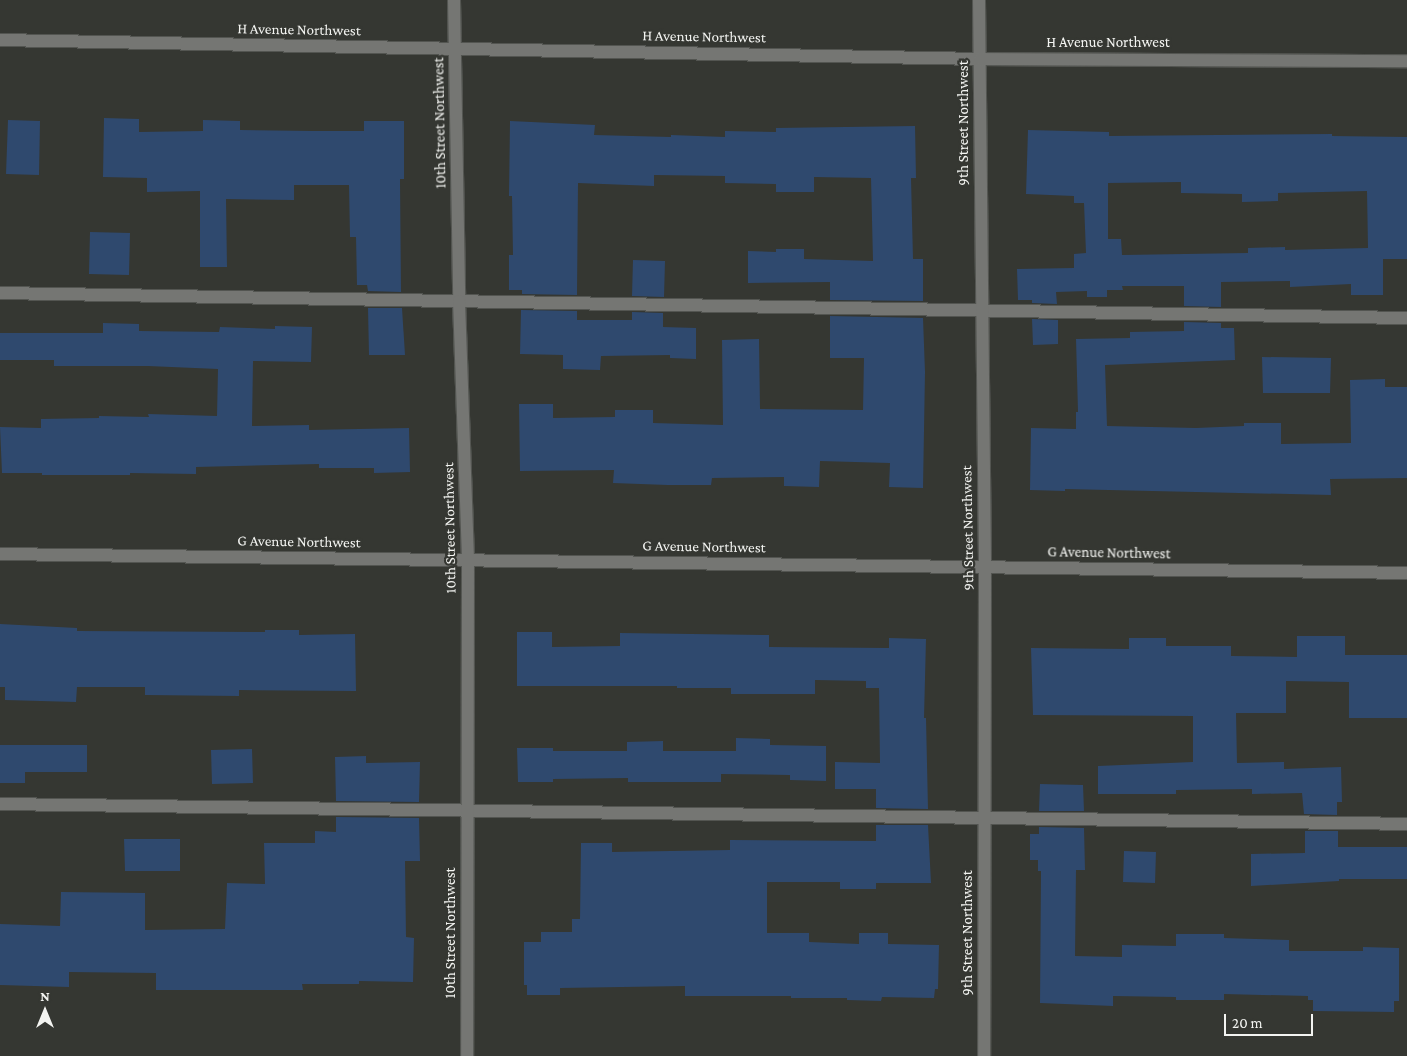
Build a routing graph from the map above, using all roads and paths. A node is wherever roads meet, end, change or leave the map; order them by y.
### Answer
1 (454, 0) edge
2 (979, 0) edge
3 (0, 40) edge
4 (455, 49) junction
5 (980, 59) junction
6 (1407, 61) edge
7 (0, 293) edge
8 (459, 301) junction
9 (981, 311) junction
10 (1407, 318) edge
11 (0, 554) edge
12 (468, 560) junction
13 (985, 567) junction
14 (1407, 573) edge
15 (0, 804) edge
16 (467, 810) junction
17 (984, 818) junction
18 (1407, 824) edge
19 (467, 1056) edge
20 (984, 1056) edge

1 - 4 street, 10th Street Northwest
2 - 5 street, 9th Street Northwest
3 - 4 street, H Avenue Northwest
4 - 5 street, H Avenue Northwest
4 - 8 street, 10th Street Northwest
5 - 6 street, H Avenue Northwest
5 - 9 street, 9th Street Northwest
7 - 8 street
8 - 9 street
8 - 12 street, 10th Street Northwest
9 - 10 street
9 - 13 street, 9th Street Northwest
11 - 12 street, G Avenue Northwest
12 - 13 street, G Avenue Northwest
12 - 16 street, 10th Street Northwest
13 - 14 street, G Avenue Northwest
13 - 17 street, 9th Street Northwest
15 - 16 street
16 - 17 street
16 - 19 street, 10th Street Northwest
17 - 18 street
17 - 20 street, 9th Street Northwest

